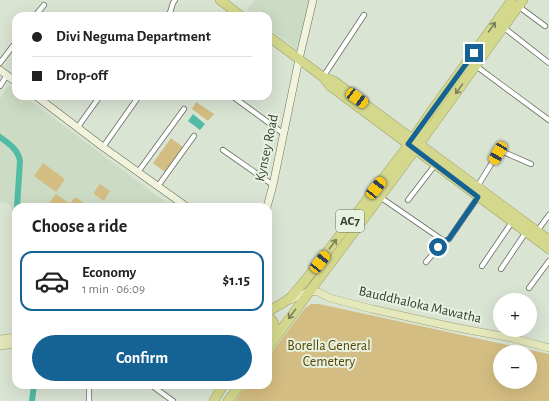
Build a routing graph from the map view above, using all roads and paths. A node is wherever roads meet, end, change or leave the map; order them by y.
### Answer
1 (175, 0) edge
2 (220, 0) edge
3 (313, 0) edge
4 (518, 2) edge
5 (44, 5) dead end
6 (39, 12) edge
7 (170, 12) edge
8 (236, 12) edge
9 (364, 15) dead end
10 (544, 26) dead end
11 (503, 27) junction
12 (272, 39) edge
13 (12, 47) edge
14 (299, 59) junction
15 (0, 63) edge
16 (549, 63) edge
17 (476, 66) junction
18 (0, 70) edge
19 (8, 75) junction
20 (324, 77) junction
21 (12, 78) edge
22 (0, 86) edge
23 (41, 100) edge
24 (97, 100) edge
25 (136, 100) edge
26 (237, 100) edge
27 (184, 109) dead end
28 (549, 120) edge
29 (77, 128) junction
30 (284, 134) junction
31 (194, 136) dead end
32 (414, 144) junction
33 (103, 147) junction
34 (223, 150) dead end
35 (531, 164) dead end
36 (435, 165) junction
37 (138, 172) junction
38 (273, 185) junction
39 (158, 186) junction
40 (477, 187) junction
41 (380, 197) junction
42 (478, 197) junction
43 (408, 200) dead end
44 (181, 203) edge
45 (268, 203) edge
46 (549, 215) edge
47 (512, 222) junction
48 (537, 231) junction
49 (526, 232) junction
50 (446, 240) junction
51 (549, 240) edge
52 (549, 249) edge
53 (549, 261) edge
54 (426, 262) dead end
55 (482, 266) dead end
56 (501, 269) dead end
57 (529, 288) dead end
58 (310, 291) junction
59 (283, 303) junction
60 (272, 304) edge
61 (272, 309) edge
62 (272, 320) edge
63 (12, 338) edge
64 (275, 338) junction
65 (0, 339) edge
66 (272, 343) edge
67 (12, 344) edge
68 (0, 346) edge
69 (549, 348) edge
70 (89, 389) edge
71 (156, 389) edge
72 (221, 389) edge
73 (237, 389) edge
74 (89, 401) edge
75 (173, 401) edge
76 (214, 401) edge
77 (228, 401) edge

1 - 7 street
2 - 8 highway
3 - 14 street, Kynsey Road
4 - 10 street
4 - 11 highway, AC7
32 -> 4 highway, AC7
5 - 6 street
9 - 20 street
11 - 16 street
11 - 17 highway, AC7
12 - 14 highway
13 - 15 street
14 - 20 highway
14 - 30 street, Kynsey Road
17 - 28 street
17 -> 32 highway, AC7
18 - 19 street
19 - 21 street
19 - 22 street
20 - 32 highway
23 - 29 street
24 - 29 street
25 - 33 street
26 - 30 street
27 - 37 street
29 - 33 street
30 - 38 street, Kynsey Road
31 - 39 street
32 - 36 highway
32 - 40 highway
32 - 41 highway, AC7
59 -> 32 highway, AC7
33 - 37 street
34 - 38 street
35 - 40 street
36 - 42 highway
36 - 43 street
37 - 39 street
38 - 45 street, Kynsey Road
39 - 44 street
40 - 48 highway
41 - 50 street
41 - 58 highway, AC7
42 - 47 highway
42 - 50 street
46 - 48 street
47 - 49 highway
47 - 55 street
48 - 51 highway
49 - 52 highway
49 - 56 street
50 - 54 street
53 - 57 street
58 - 59 main road
58 -> 64 highway, AC7
58 - 69 main road, Bauddhaloka Mawatha
59 - 60 street
59 - 61 highway, AC7
62 - 64 highway
63 - 65 main road
64 - 66 highway
67 - 68 main road
70 - 74 street
71 - 75 street
72 - 76 highway
73 - 77 highway

